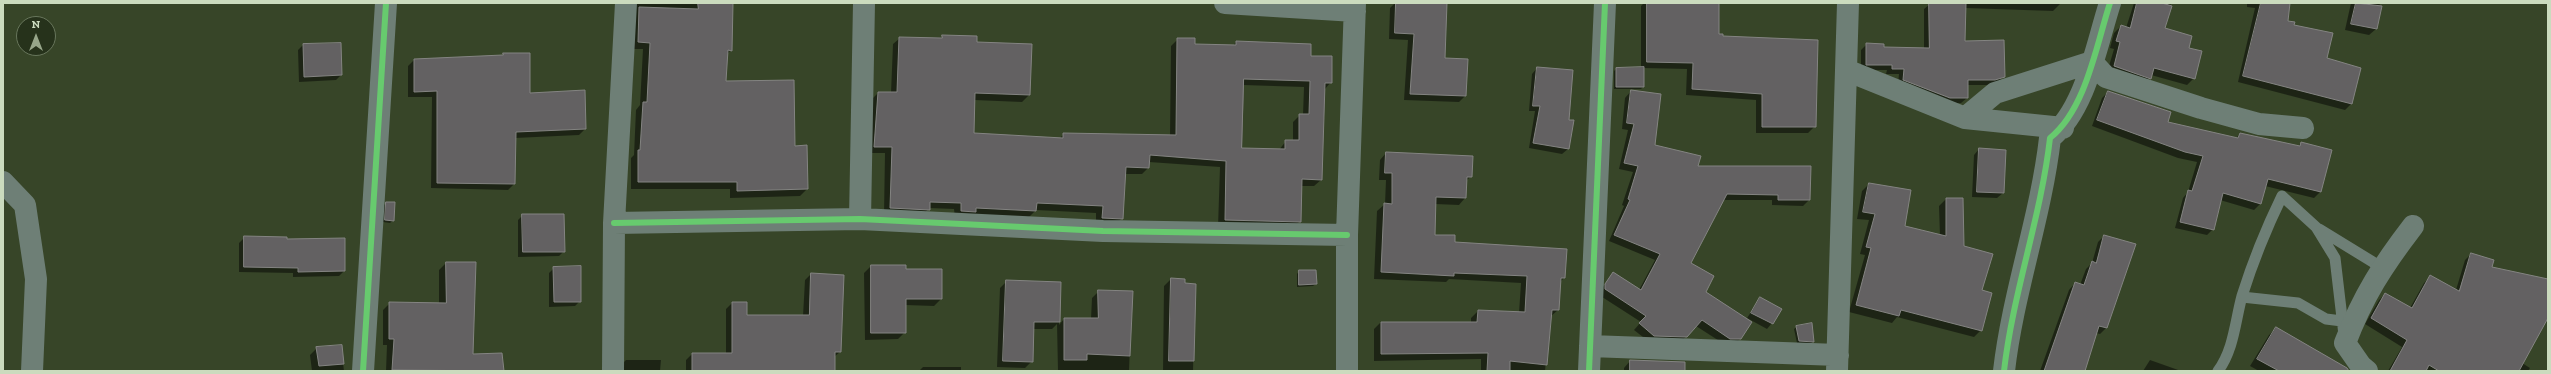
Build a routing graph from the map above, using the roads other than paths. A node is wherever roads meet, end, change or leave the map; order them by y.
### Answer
1 (386, 3) edge
2 (626, 3) edge
3 (864, 3) edge
4 (1225, 3) edge
5 (1605, 3) edge
6 (1848, 3) edge
7 (2110, 3) edge
8 (1355, 7) edge
9 (2092, 62) junction
10 (1846, 70) junction
11 (1965, 118) junction
12 (2063, 128) junction
13 (2303, 128) dead end
14 (3, 182) edge
15 (860, 219) junction
16 (614, 223) junction
17 (2413, 226) dead end
18 (2316, 228) junction
19 (1347, 235) junction
20 (2381, 267) junction
21 (2242, 297) junction
22 (2342, 321) junction
23 (2345, 343) junction
24 (1590, 346) junction
25 (1837, 363) edge
26 (32, 371) edge
27 (363, 371) edge
28 (613, 371) edge
29 (1347, 371) edge
30 (1589, 371) edge
31 (2004, 371) edge
32 (2218, 371) edge
33 (2367, 371) edge

1 - 27 street
2 - 16 street
3 - 15 street
4 - 8 street
5 - 24 street
6 - 10 street
7 - 9 street
8 - 19 street
9 - 11 street
9 - 12 street
9 - 13 street
10 - 11 street
10 - 25 street
11 - 12 street
12 - 31 street
14 - 26 street
15 - 16 street
15 - 19 street
16 - 28 street
17 - 20 street
18 - 20 lane
18 - 21 lane
18 - 22 lane
19 - 29 street
20 - 23 street
21 - 22 lane
21 - 32 lane
22 - 23 lane
23 - 33 street
24 - 25 street
24 - 30 street

